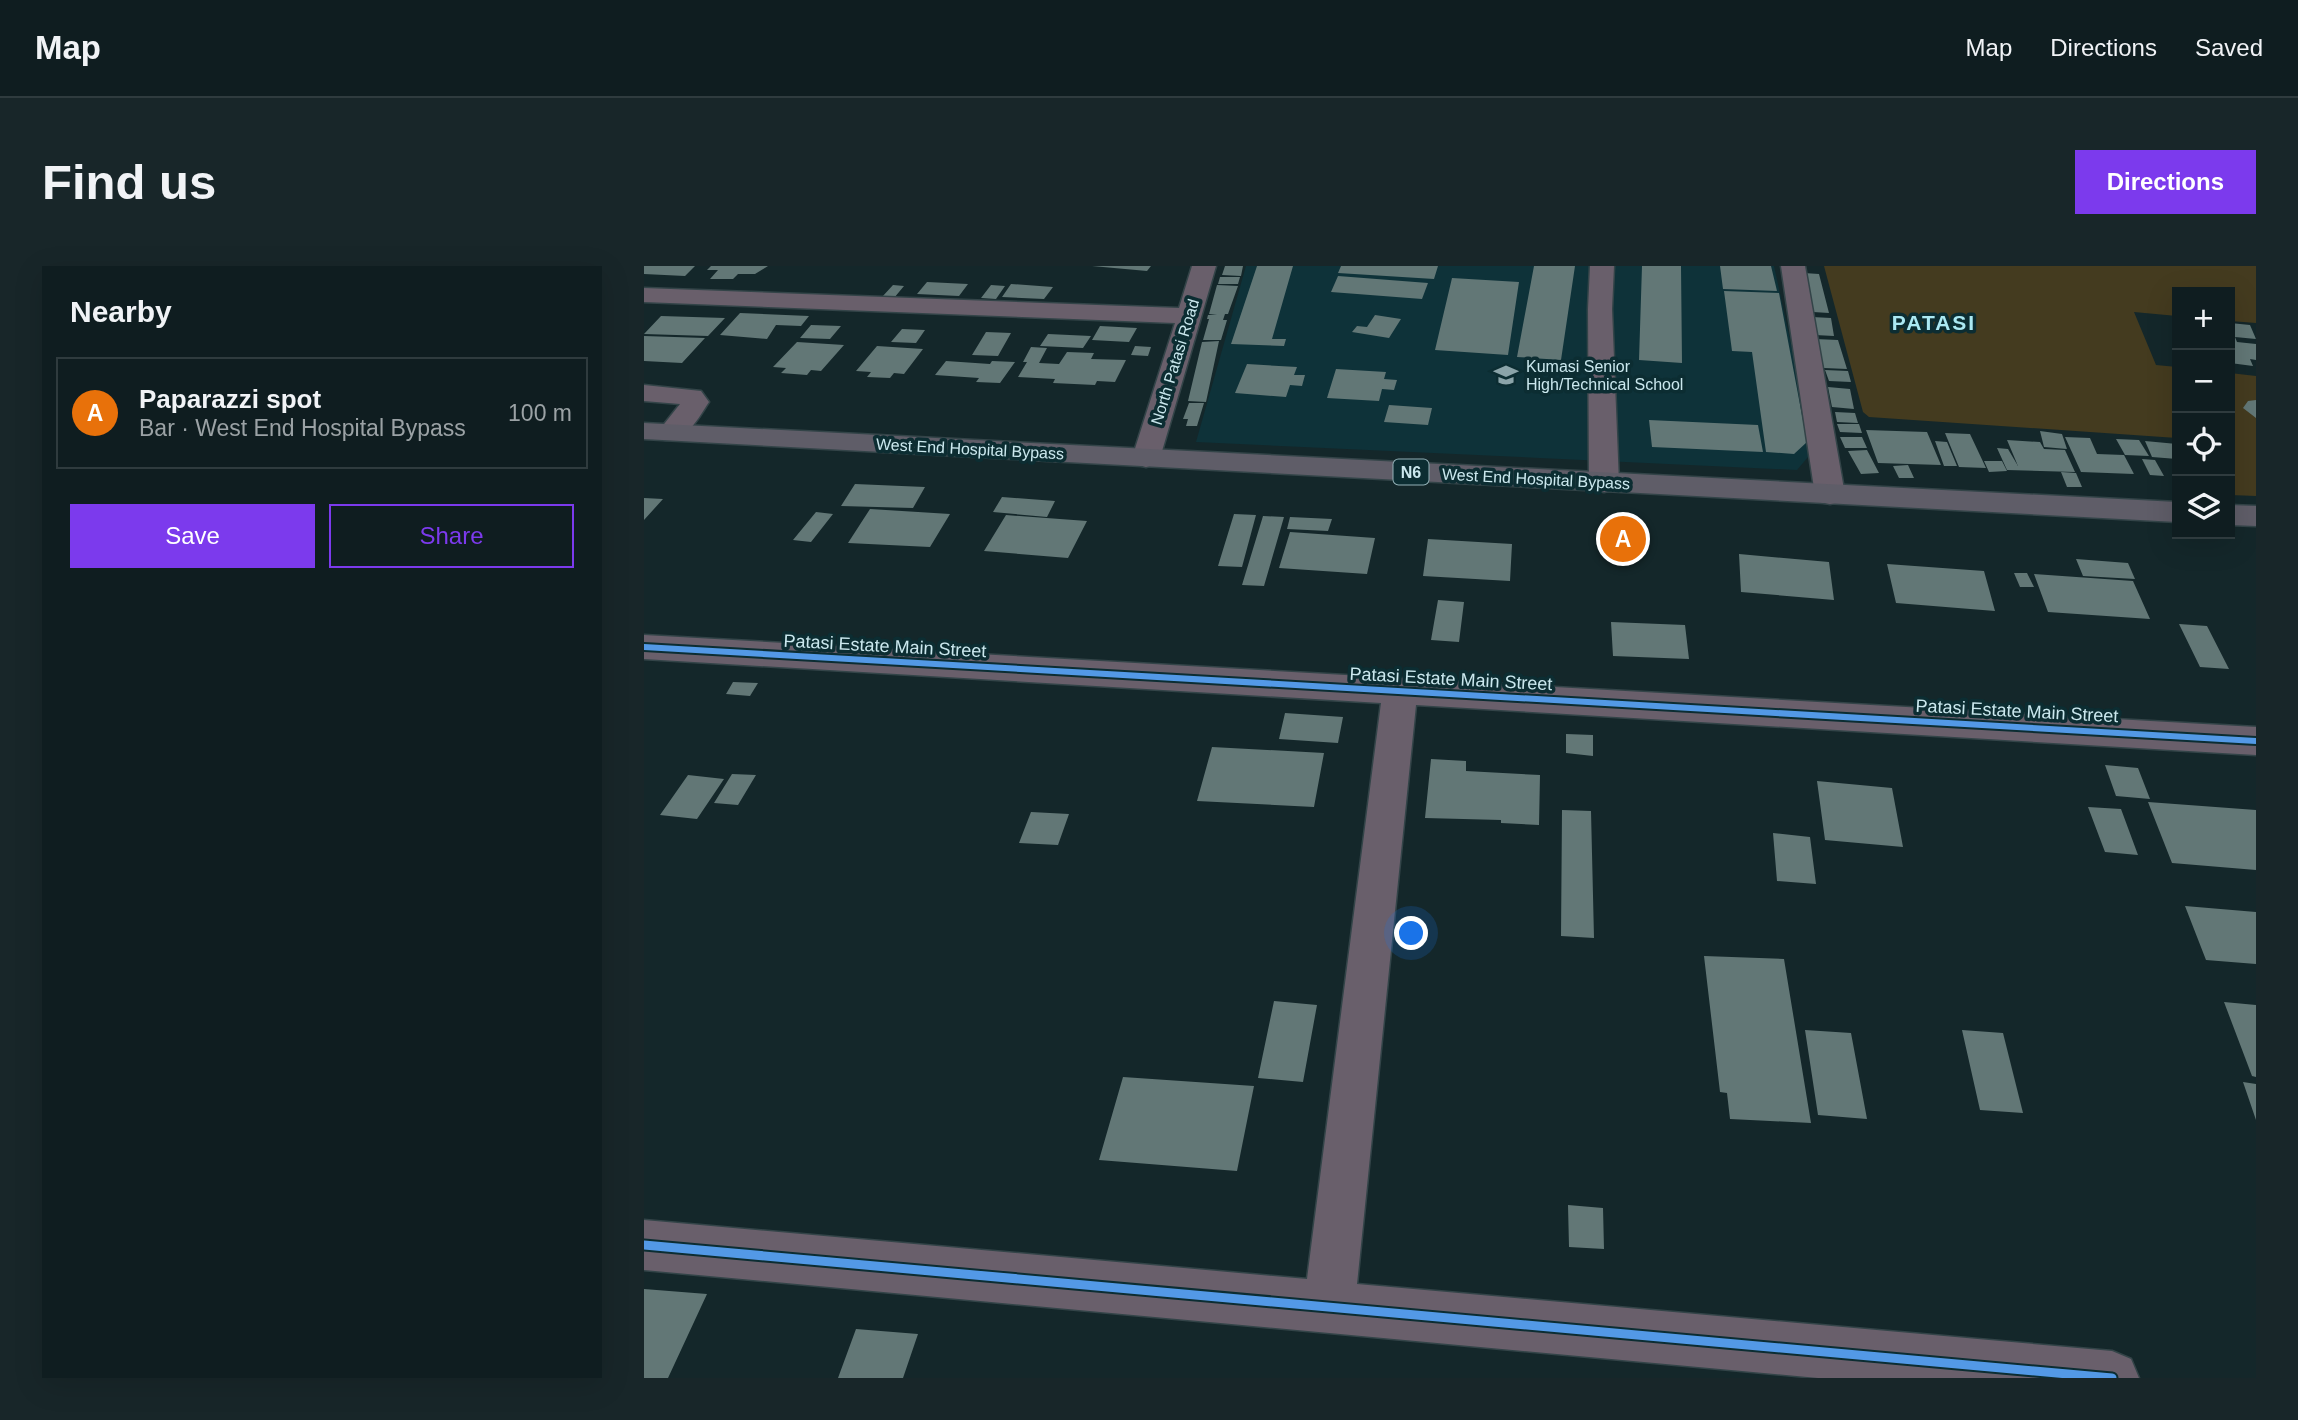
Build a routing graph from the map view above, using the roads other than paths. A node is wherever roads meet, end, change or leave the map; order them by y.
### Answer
1 (1204, 266) edge
2 (1602, 266) edge
3 (1793, 266) edge
4 (644, 295) edge
5 (1189, 316) junction
6 (644, 393) edge
7 (658, 432) edge
8 (1146, 458) junction
9 (1604, 483) junction
10 (1830, 495) junction
11 (2172, 512) edge
12 (2235, 515) edge
13 (2256, 516) edge
14 (644, 647) edge
15 (1400, 691) junction
16 (2256, 741) edge
17 (644, 1245) edge
18 (1329, 1307) junction
19 (2080, 1376) edge

1 - 5 street, North Patasi Road
2 - 9 street
3 - 10 street
4 - 5 street
5 - 8 street, North Patasi Road
6 - 7 street
7 - 8 highway, West End Hospital Bypass / N6
8 - 9 highway, West End Hospital Bypass / N6
9 - 10 highway, West End Hospital Bypass / N6
10 - 11 highway, West End Hospital Bypass / N6
12 - 13 highway
14 - 15 street, Patasi Estate Main Street
15 - 16 street, Patasi Estate Main Street
15 - 18 street
17 - 18 street
18 - 19 street

